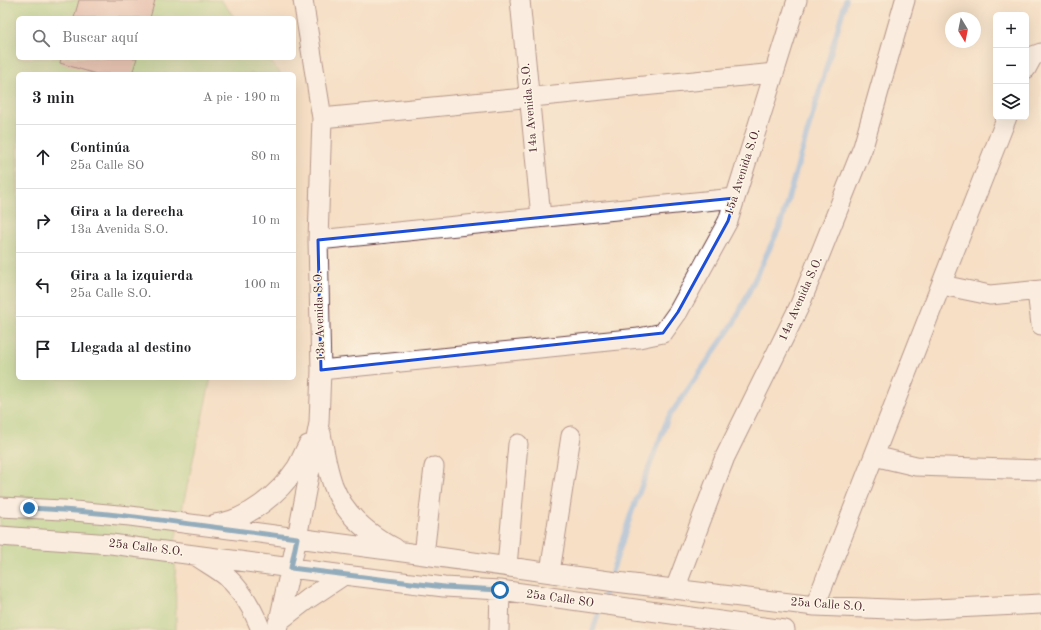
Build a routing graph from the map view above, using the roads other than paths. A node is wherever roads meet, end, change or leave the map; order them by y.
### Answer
1 (303, 0) edge
2 (520, 0) edge
3 (798, 0) edge
4 (905, 0) edge
5 (1041, 53) edge
6 (1029, 63) edge
7 (774, 73) junction
8 (529, 97) junction
9 (322, 118) junction
10 (1006, 120) edge
11 (736, 198) junction
12 (541, 217) junction
13 (318, 240) junction
14 (942, 285) junction
15 (1039, 291) edge
16 (1041, 325) edge
17 (322, 370) junction
18 (319, 423) junction
19 (571, 436) dead end
20 (518, 444) dead end
21 (874, 456) junction
22 (434, 467) dead end
23 (1041, 470) edge
24 (0, 507) edge
25 (200, 526) junction
26 (0, 536) edge
27 (297, 538) junction
28 (403, 552) junction
29 (193, 554) junction
30 (424, 555) junction
31 (507, 566) junction
32 (291, 568) junction
33 (550, 572) junction
34 (344, 575) junction
35 (675, 589) junction
36 (500, 590) junction
37 (1041, 604) edge
38 (815, 606) junction
39 (663, 622) edge
40 (277, 626) edge
41 (261, 630) edge
42 (499, 630) edge
43 (785, 630) edge

1 - 9 street, 13a Avenida S.O.
2 - 8 street, 14a Avenida S.O.
3 - 7 street, 15a Avenida S.O.
4 - 35 street, 14a Avenida S.O.
5 - 6 street
7 - 8 street
7 - 11 street, 15a Avenida S.O.
8 - 9 street
8 - 12 street, 14a Avenida S.O.
9 - 13 street, 13a Avenida S.O.
10 - 14 street
11 - 12 street
11 - 17 street, 15a Avenida S.O.
12 - 13 street
13 - 17 street, 13a Avenida S.O.
14 - 15 street
14 - 21 street
15 - 16 street
17 - 18 street, 13a Avenida S.O.
18 - 25 street
18 - 27 street, 13a Avenida S.O.
18 - 28 street
19 - 33 street
20 - 31 street
21 - 23 street
21 - 38 street
22 - 30 street
24 - 25 street
25 - 27 street
26 - 29 street, 25a Calle S.O.
27 - 28 street
27 - 32 street, 13a Avenida S.O.
28 - 30 street
29 - 32 street, 25a Calle S.O.
29 - 41 street
30 - 31 street
31 - 33 street
32 - 34 street, 25a Calle SO
32 - 40 street, 13a Avenida S.O.
33 - 35 street, 25a Calle S.O.
34 - 36 street, 25a Calle SO
34 - 40 street
35 - 38 street, 25a Calle S.O.
36 - 39 street, 25a Calle SO
36 - 42 street
37 - 38 street, 25a Calle S.O.
39 - 43 street

